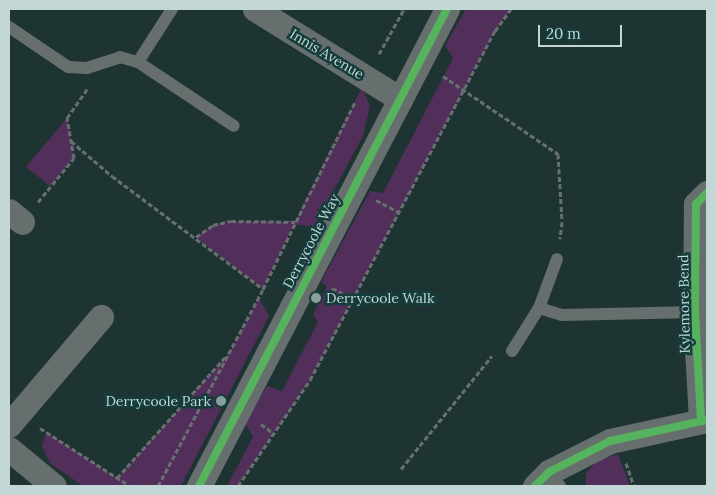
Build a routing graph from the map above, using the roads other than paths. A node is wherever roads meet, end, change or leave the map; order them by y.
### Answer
1 (172, 9) edge
2 (255, 9) edge
3 (447, 9) edge
4 (9, 27) edge
5 (138, 62) junction
6 (400, 99) junction
7 (234, 126) dead end
8 (707, 194) edge
9 (557, 259) road end
10 (539, 308) junction
11 (695, 312) junction
12 (101, 317) dead end
13 (512, 351) road end
14 (704, 420) edge
15 (9, 425) edge
16 (9, 449) edge
17 (548, 481) edge
18 (54, 486) edge
19 (200, 486) edge

1 - 5 lane
2 - 6 street, Innis Avenue
3 - 6 street, Derrycoole Way
4 - 5 lane
5 - 7 lane
6 - 19 street, Derrycoole Way
8 - 11 street, Kylemore Bend
9 - 10 lane
10 - 11 lane
10 - 13 lane
11 - 14 street, Kylemore Bend
12 - 15 street
14 - 17 street
16 - 18 street

